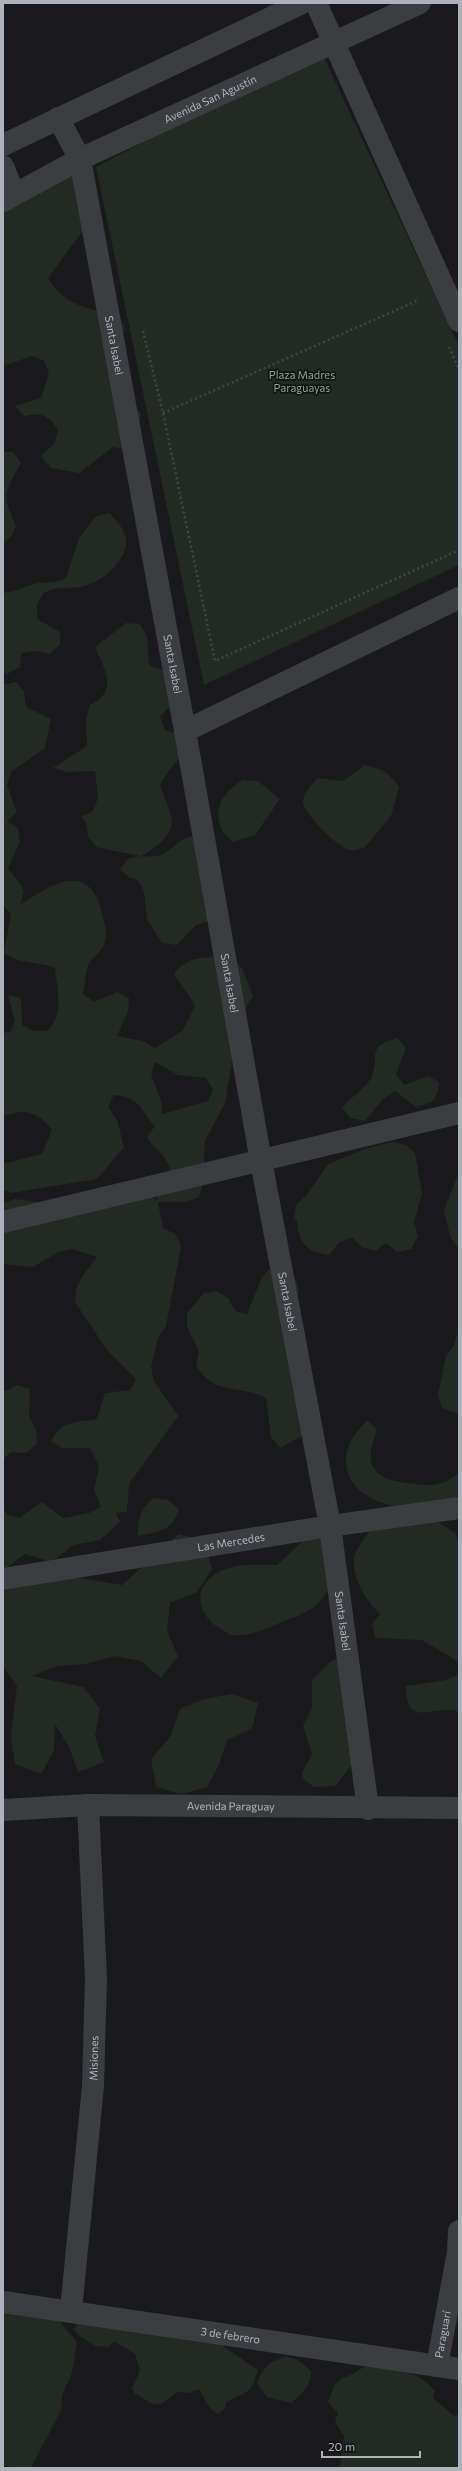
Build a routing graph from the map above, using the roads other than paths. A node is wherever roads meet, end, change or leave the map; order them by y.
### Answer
1 (302, 3) edge
2 (316, 3) edge
3 (420, 3) edge
4 (334, 42) junction
5 (58, 118) junction
6 (3, 145) edge
7 (80, 159) junction
8 (3, 166) edge
9 (9, 197) edge
10 (459, 321) edge
11 (459, 598) edge
12 (185, 731) junction
13 (459, 1113) edge
14 (261, 1161) junction
15 (3, 1222) edge
16 (459, 1508) edge
17 (330, 1526) junction
18 (3, 1579) edge
19 (88, 1805) junction
20 (459, 1808) edge
21 (368, 1809) junction
22 (3, 1810) edge
23 (459, 2231) edge
24 (3, 2302) edge
25 (71, 2310) junction
26 (437, 2366) junction
27 (459, 2369) edge

1 - 5 street
2 - 4 street
3 - 4 street, Avenida San Agustín
4 - 7 street, Avenida San Agustín
4 - 10 street
5 - 6 street
5 - 7 street, Santa Isabel
7 - 9 street, Avenida San Agustín
7 - 12 street, Santa Isabel
8 - 9 street
11 - 12 street
12 - 14 street, Santa Isabel
13 - 14 street
14 - 15 street
14 - 17 street, Santa Isabel
16 - 17 street, Las Mercedes
17 - 18 street, Las Mercedes
17 - 21 street, Santa Isabel
19 - 21 street, Avenida Paraguay
19 - 22 street, Avenida Paraguay
19 - 25 street, Misiones
20 - 21 street, Avenida Paraguay
23 - 26 street, Paraguarí
24 - 25 street, 3 de febrero
25 - 26 street, 3 de febrero
26 - 27 street, 3 de febrero

